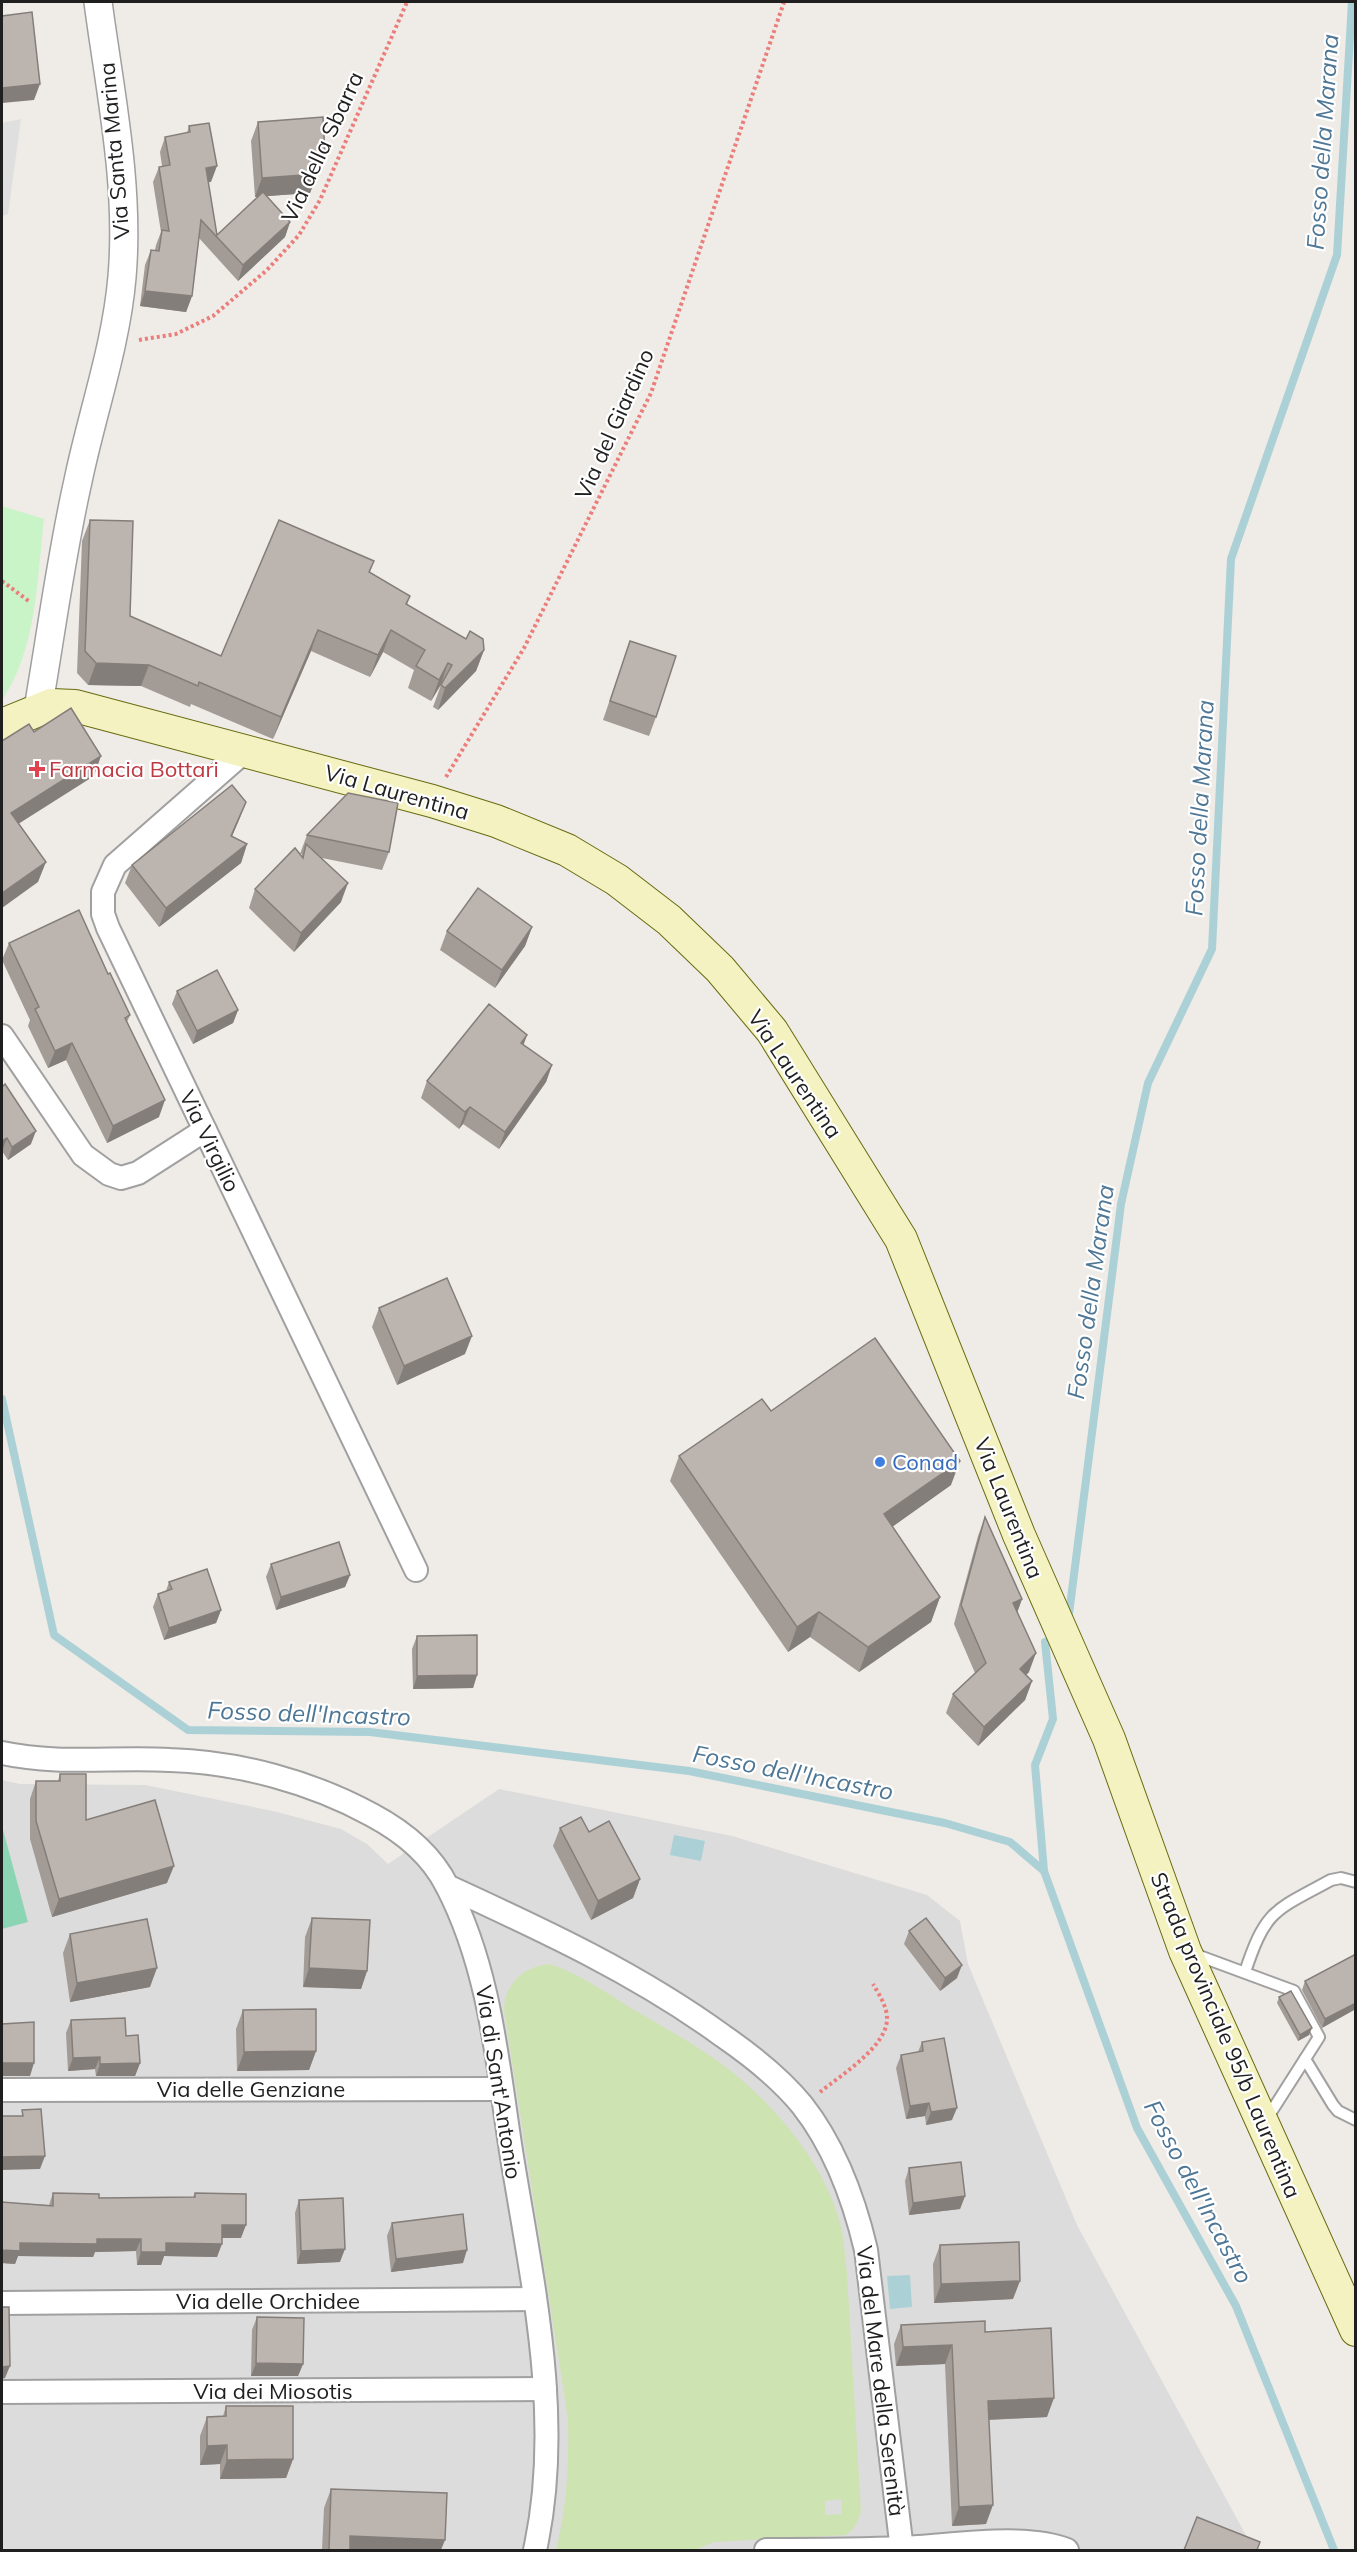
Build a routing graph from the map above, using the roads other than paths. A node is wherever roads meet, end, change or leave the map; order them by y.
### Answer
1 (98, 2) edge
2 (38, 710) junction
3 (2, 725) edge
4 (244, 751) junction
5 (2, 1036) edge
6 (205, 1130) junction
7 (416, 1570) dead end
8 (1078, 1670) joint
9 (2, 1754) edge
10 (1356, 1882) edge
11 (447, 1886) junction
12 (1185, 1951) junction
13 (1245, 1972) junction
14 (1305, 2059) junction
15 (501, 2089) junction
16 (2, 2090) edge
17 (1356, 2120) edge
18 (1263, 2125) junction
19 (535, 2299) junction
20 (2, 2303) edge
21 (1356, 2330) edge
22 (545, 2390) junction
23 (2, 2392) edge
24 (902, 2549) edge
25 (536, 2550) edge
26 (766, 2550) edge
27 (1067, 2550) edge

1 - 2 street, Via Santa Marina
2 - 3 main road, Via Laurentina
2 - 4 main road, Via Laurentina
4 - 6 street, Via Virgilio
4 - 8 main road, Via Laurentina
5 - 6 street
6 - 7 street, Via Virgilio
8 - 12 main road, Strada provinciale 95/b Laurentina
9 - 11 street, Via di Sant'Antonio
10 - 13 lane
11 - 15 street, Via di Sant'Antonio
11 - 24 street, Via del Mare della Serenità
12 - 13 lane
12 - 18 main road, Strada provinciale 95/b Laurentina
13 - 14 lane
14 - 17 lane
14 - 18 lane
15 - 16 street, Via delle Genziane
15 - 19 street, Via di Sant'Antonio
18 - 21 main road, Strada provinciale 95/b Laurentina
19 - 20 street, Via delle Orchidee
19 - 22 street, Via di Sant'Antonio
22 - 23 street, Via dei Miosotis
22 - 25 street, Via di Sant'Antonio
24 - 26 street
24 - 27 street

